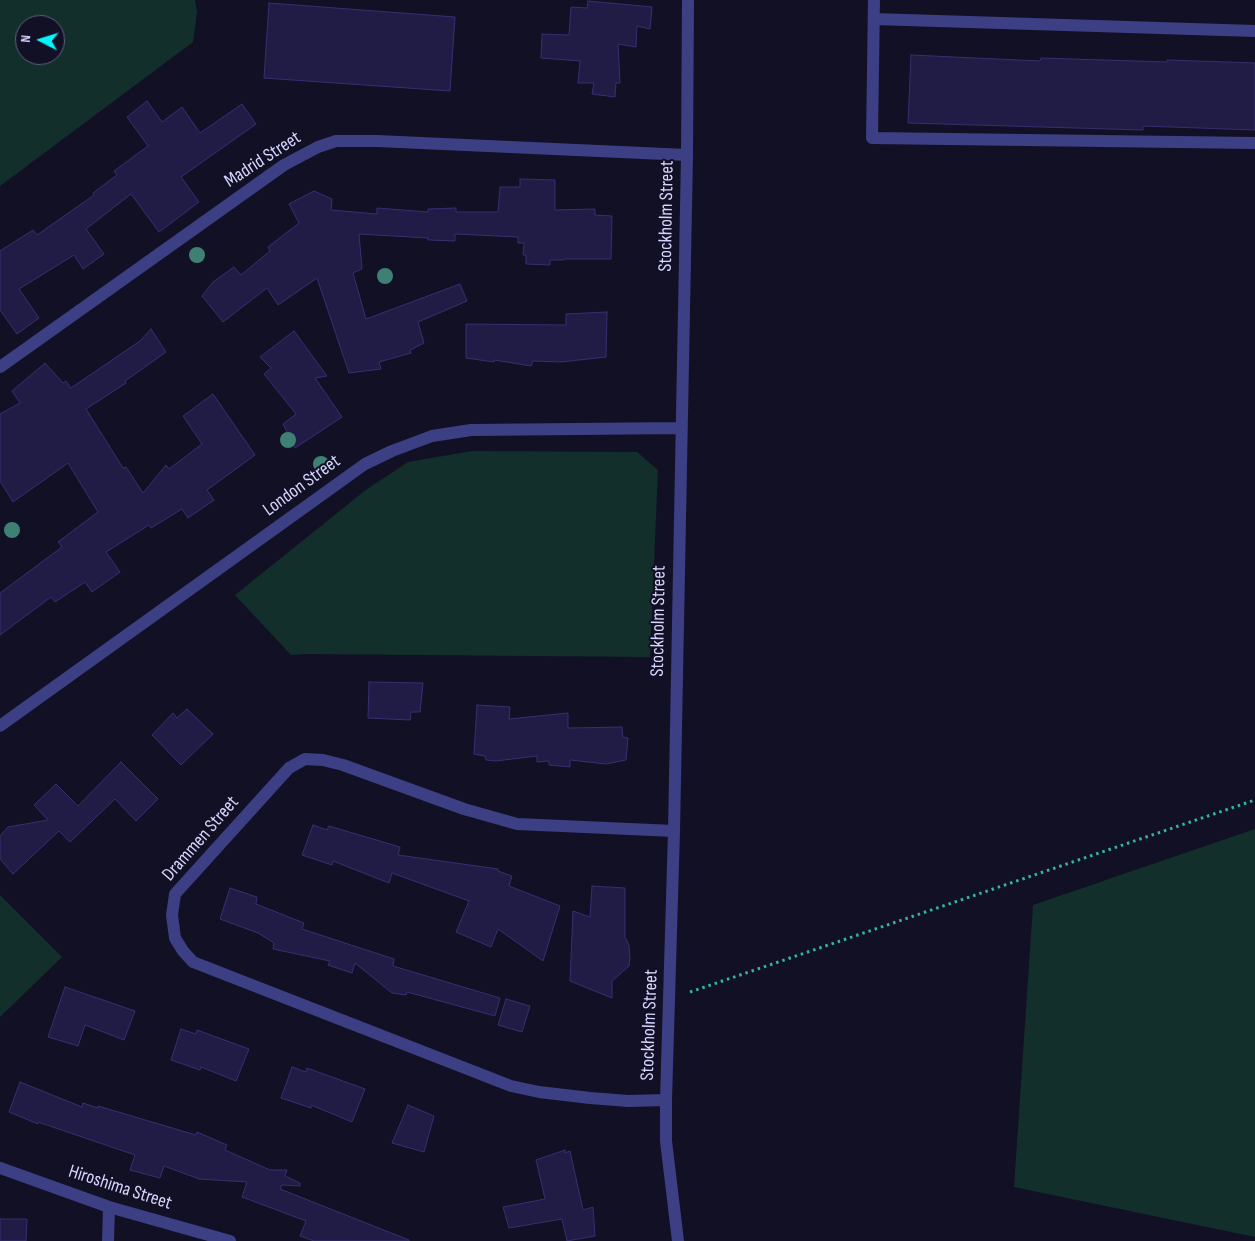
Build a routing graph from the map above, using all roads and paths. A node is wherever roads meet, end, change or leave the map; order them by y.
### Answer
1 (688, 0) edge
2 (874, 0) edge
3 (874, 19) junction
4 (1255, 31) edge
5 (1255, 143) edge
6 (687, 154) junction
7 (0, 367) edge
8 (681, 428) junction
9 (0, 726) edge
10 (1255, 800) edge
11 (674, 831) junction
12 (670, 998) junction
13 (666, 1100) junction
14 (0, 1168) edge
15 (109, 1207) junction
16 (108, 1241) edge
17 (230, 1241) edge
18 (678, 1241) edge

1 - 6 street, Stockholm Street
2 - 3 street
3 - 4 street
3 - 5 street
6 - 7 street, Madrid Street
6 - 8 street, Stockholm Street
8 - 9 street, London Street
8 - 11 street, Stockholm Street
10 - 12 path
11 - 12 street, Stockholm Street
11 - 13 street, Drammen Street
12 - 13 street, Stockholm Street
13 - 18 street, Stockholm Street
14 - 15 street, Hiroshima Street
15 - 16 street
15 - 17 street, Hiroshima Street

